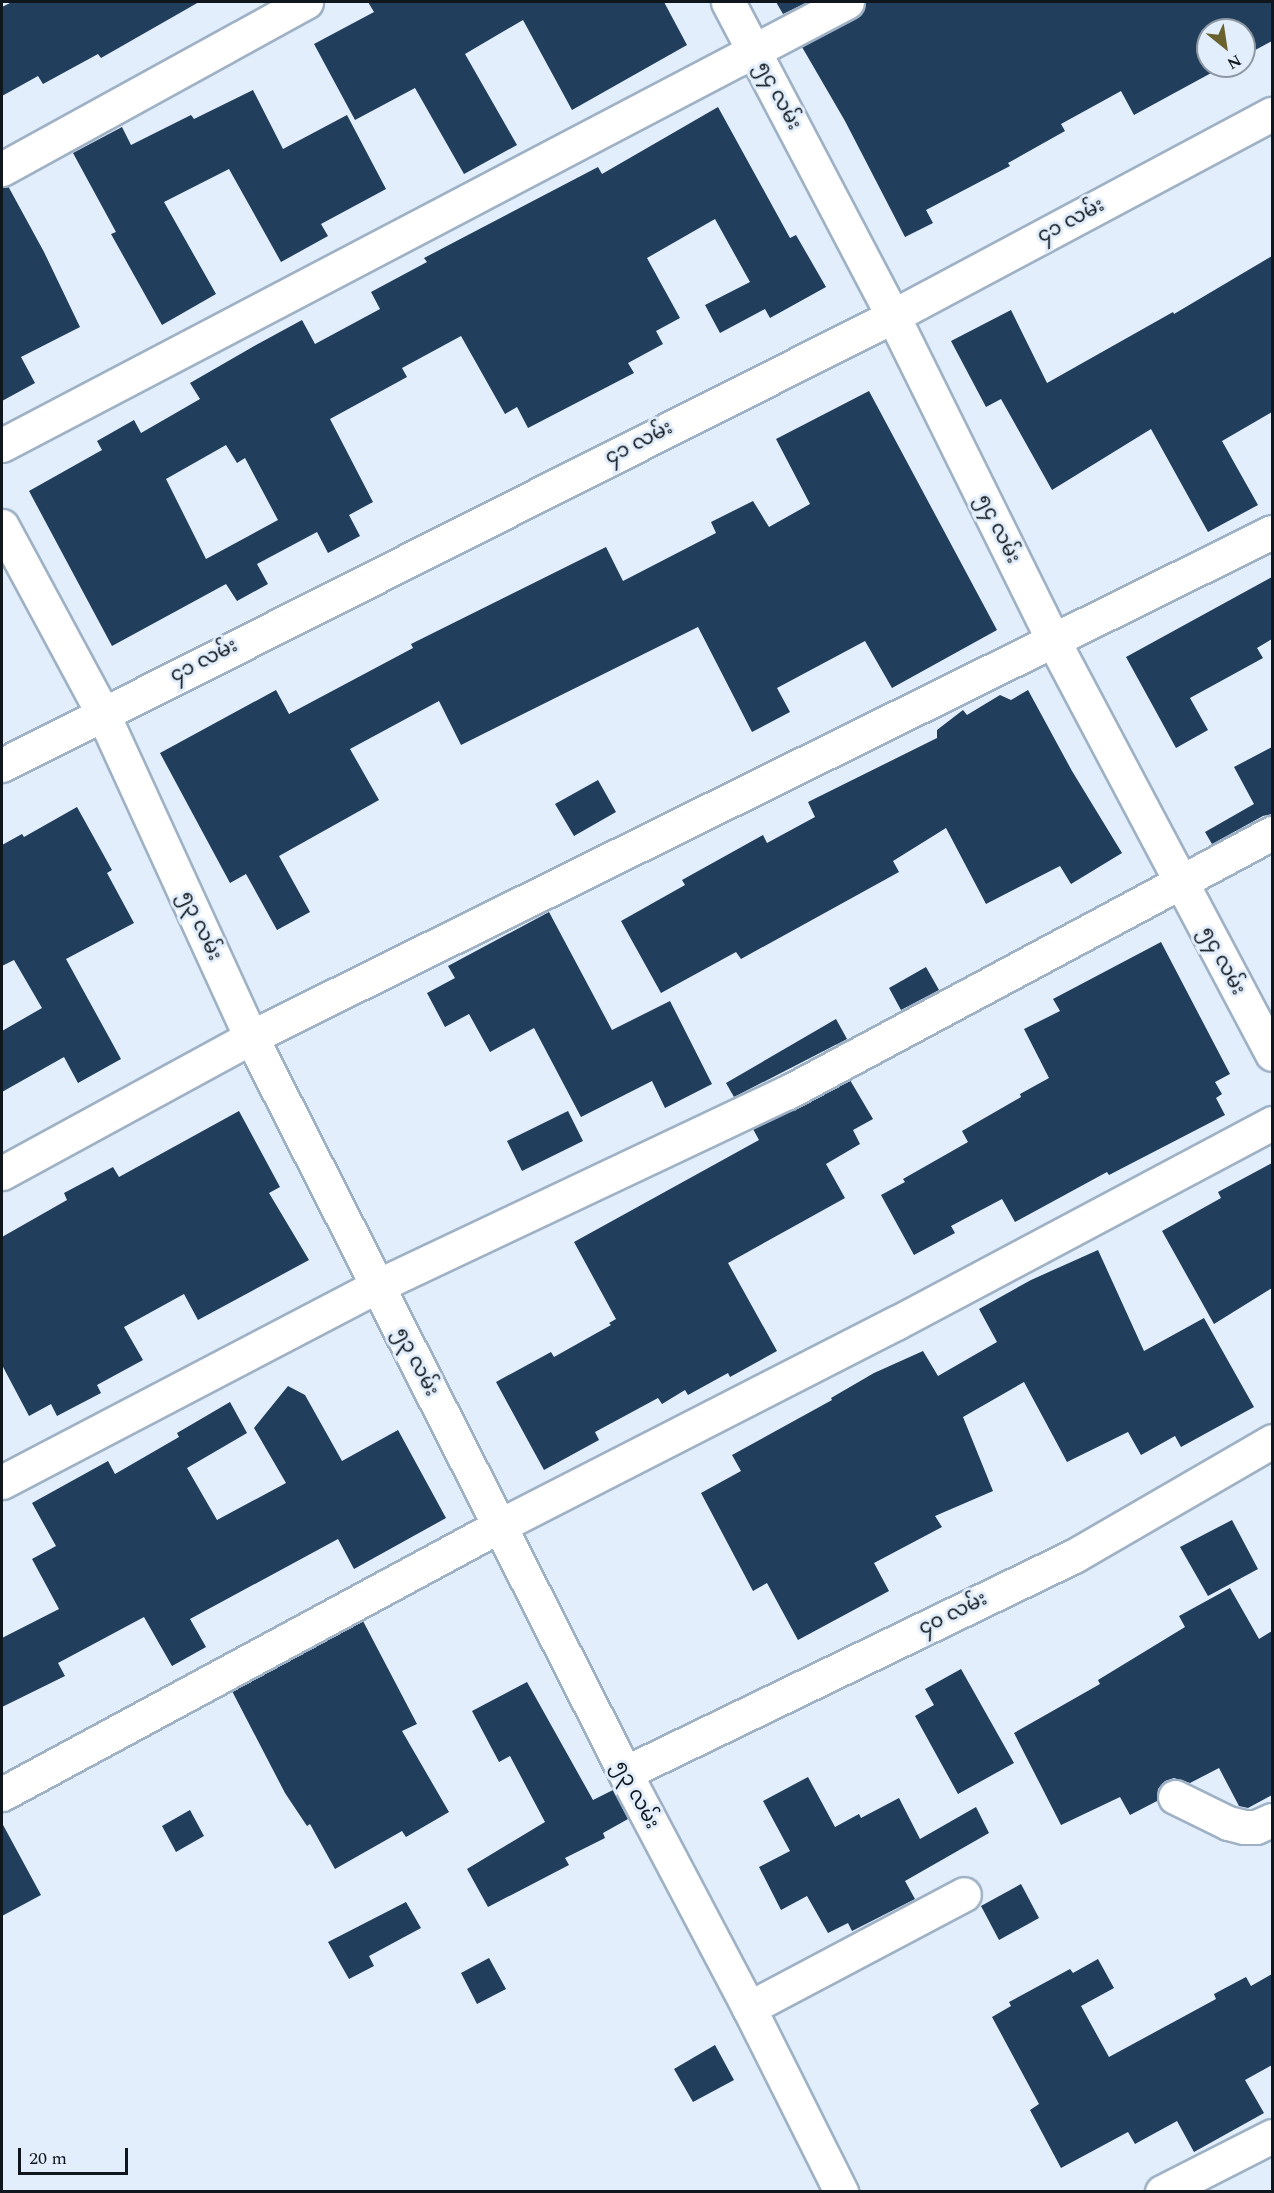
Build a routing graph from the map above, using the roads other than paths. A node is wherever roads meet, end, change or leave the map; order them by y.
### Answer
1 (306, 2) edge
2 (728, 2) edge
3 (847, 2) edge
4 (755, 51) junction
5 (1272, 114) edge
6 (2, 169) edge
7 (893, 316) junction
8 (2, 445) edge
9 (2, 526) edge
10 (1272, 532) edge
11 (1054, 642) junction
12 (102, 712) junction
13 (2, 765) edge
14 (1272, 832) edge
15 (1179, 882) junction
16 (251, 1037) junction
17 (1272, 1054) edge
18 (1272, 1123) edge
19 (2, 1173) edge
20 (377, 1286) junction
21 (1272, 1441) edge
22 (2, 1482) edge
23 (499, 1526) junction
24 (625, 1773) junction
25 (2, 1794) edge
26 (1175, 1797) dead end
27 (1272, 1820) edge
28 (964, 1894) dead end
29 (749, 2007) junction
30 (1272, 2136) edge
31 (842, 2192) edge
32 (1162, 2192) edge

1 - 6 street
2 - 4 street, ၅၄ လမ်း
3 - 4 street
4 - 7 street, ၅၄ လမ်း
4 - 8 street
5 - 7 street, ၄၁ လမ်း
7 - 11 street, ၅၄ လမ်း
7 - 12 street, ၄၁ လမ်း
9 - 12 street, ၅၃ လမ်း
10 - 11 street
11 - 15 street, ၅၄ လမ်း
11 - 16 street
12 - 13 street, ၄၁ လမ်း
12 - 16 street, ၅၃ လမ်း
14 - 15 street
15 - 17 street, ၅၄ လမ်း
15 - 20 street
16 - 19 street
16 - 20 street, ၅၃ လမ်း
18 - 23 street
20 - 22 street
20 - 23 street, ၅၃ လမ်း
21 - 24 street, ၄၀ လမ်း
23 - 24 street, ၅၃ လမ်း
23 - 25 street
24 - 29 street, ၅၃ လမ်း
26 - 27 street
28 - 29 street
29 - 31 street, ၅၃ လမ်း
30 - 32 street

